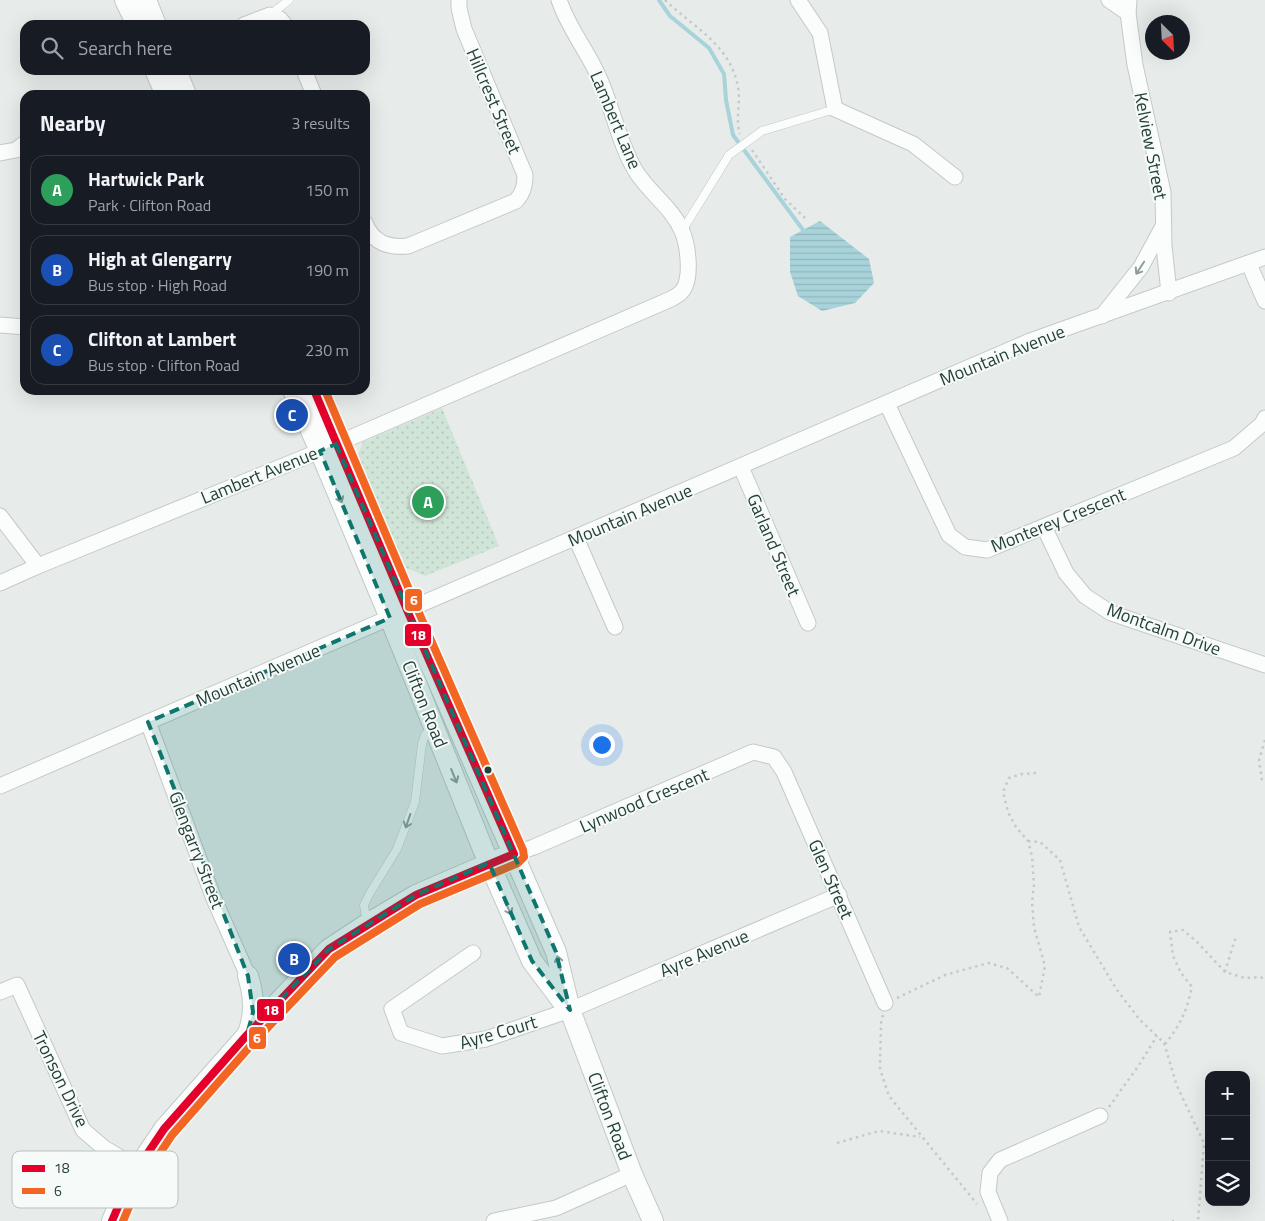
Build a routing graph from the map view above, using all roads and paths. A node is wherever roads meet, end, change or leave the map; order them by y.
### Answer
1 (125, 0) edge
2 (146, 0) edge
3 (288, 0) edge
4 (460, 0) edge
5 (559, 0) edge
6 (665, 0) edge
7 (798, 0) edge
8 (1110, 0) edge
9 (1128, 7) edge
10 (270, 15) junction
11 (135, 20) edge
12 (154, 20) edge
13 (257, 20) edge
14 (281, 20) edge
15 (158, 75) edge
16 (178, 75) edge
17 (306, 75) edge
18 (164, 90) edge
19 (184, 90) edge
20 (312, 90) edge
21 (835, 109) junction
22 (745, 140) dead end
23 (20, 147) edge
24 (750, 147) dead end
25 (0, 153) edge
26 (955, 177) dead end
27 (805, 218) dead end
28 (1164, 226) junction
29 (682, 231) junction
30 (370, 232) edge
31 (1265, 257) edge
32 (1249, 264) junction
33 (682, 292) joint
34 (1168, 293) junction
35 (1265, 301) edge
36 (1101, 317) junction
37 (0, 325) edge
38 (20, 327) edge
39 (295, 395) edge
40 (315, 395) edge
41 (886, 404) junction
42 (1265, 418) edge
43 (328, 447) junction
44 (741, 467) junction
45 (0, 516) edge
46 (1044, 527) junction
47 (576, 538) junction
48 (38, 566) junction
49 (0, 583) edge
50 (399, 614) junction
51 (808, 623) dead end
52 (615, 627) dead end
53 (1265, 665) edge
54 (148, 722) junction
55 (433, 724) junction
56 (1265, 740) edge
57 (774, 756) joint
58 (1036, 773) dead end
59 (1265, 782) edge
60 (0, 786) edge
61 (1028, 841) junction
62 (514, 854) junction
63 (489, 863) junction
64 (839, 895) junction
65 (367, 924) junction
66 (1236, 936) dead end
67 (473, 953) dead end
68 (1224, 972) junction
69 (248, 976) joint
70 (1265, 979) edge
71 (0, 992) edge
72 (885, 1003) junction
73 (570, 1010) junction
74 (247, 1035) junction
75 (1157, 1036) junction
76 (1164, 1043) junction
77 (1100, 1116) joint
78 (920, 1137) junction
79 (837, 1143) dead end
80 (109, 1151) edge
81 (150, 1151) edge
82 (632, 1174) junction
83 (118, 1208) edge
84 (980, 1208) dead end
85 (112, 1221) edge
86 (494, 1221) edge
87 (653, 1221) edge
88 (1000, 1221) edge
89 (1198, 1221) edge

1 - 11 main road
2 - 12 main road
3 - 10 lane
4 - 30 street, Hillcrest Street
5 - 29 street, Lambert Lane
6 - 22 path
7 - 21 street
8 - 9 street
9 - 28 street, Kelview Street
10 - 13 street
10 - 14 street
15 - 18 main road
16 - 19 main road
17 - 20 street
21 - 26 street
21 - 29 lane, bridge
23 - 25 street
24 - 27 path
28 - 34 street, Kelview Street
28 -> 36 street
29 - 33 street, Lambert Lane
31 - 32 street, Mountain Avenue
32 - 34 street, Mountain Avenue
32 - 35 street
33 - 43 street, Lambert Avenue
34 - 36 street, Mountain Avenue
36 - 41 street, Mountain Avenue
37 - 38 street
39 - 43 main road, Clifton Road
40 - 43 main road, Clifton Road
41 - 44 street, Mountain Avenue
41 - 46 street, Monterey Crescent
42 - 46 street, Monterey Crescent
43 - 48 street, Lambert Avenue
43 - 50 main road, Clifton Road
44 - 47 street, Mountain Avenue
44 - 51 street, Garland Street
45 - 48 street
46 - 53 street, Montcalm Drive
47 - 50 street, Mountain Avenue
47 - 52 street
48 - 49 street, Lambert Avenue
50 - 54 street, Mountain Avenue
50 - 55 main road, Clifton Road
50 - 62 main road, Clifton Road
54 - 60 street, Mountain Avenue
54 - 69 street, Glengarry Street
55 -> 63 main road, Clifton Road
55 -> 65 lane
56 - 59 path
57 - 62 street, Lynwood Crescent
57 - 64 street, Glen Street
58 - 61 path
61 - 72 path
61 - 75 path
62 - 63 main road
73 -> 62 main road, Clifton Road
63 - 65 main road
63 -> 73 main road, Clifton Road
64 - 72 street, Glen Street
64 - 73 street, Ayre Avenue
65 - 74 main road
66 - 68 path
67 - 73 street, Ayre Court
68 - 70 path
68 - 76 path
69 - 74 main road
71 - 80 street, Tronson Drive
72 - 78 path
73 - 82 main road, Clifton Road
74 - 81 main road
75 - 76 path
75 - 77 path
76 - 89 path
77 - 88 street
78 - 79 path
78 - 84 path
82 - 86 street
82 - 87 main road, Clifton Road
83 - 85 main road

